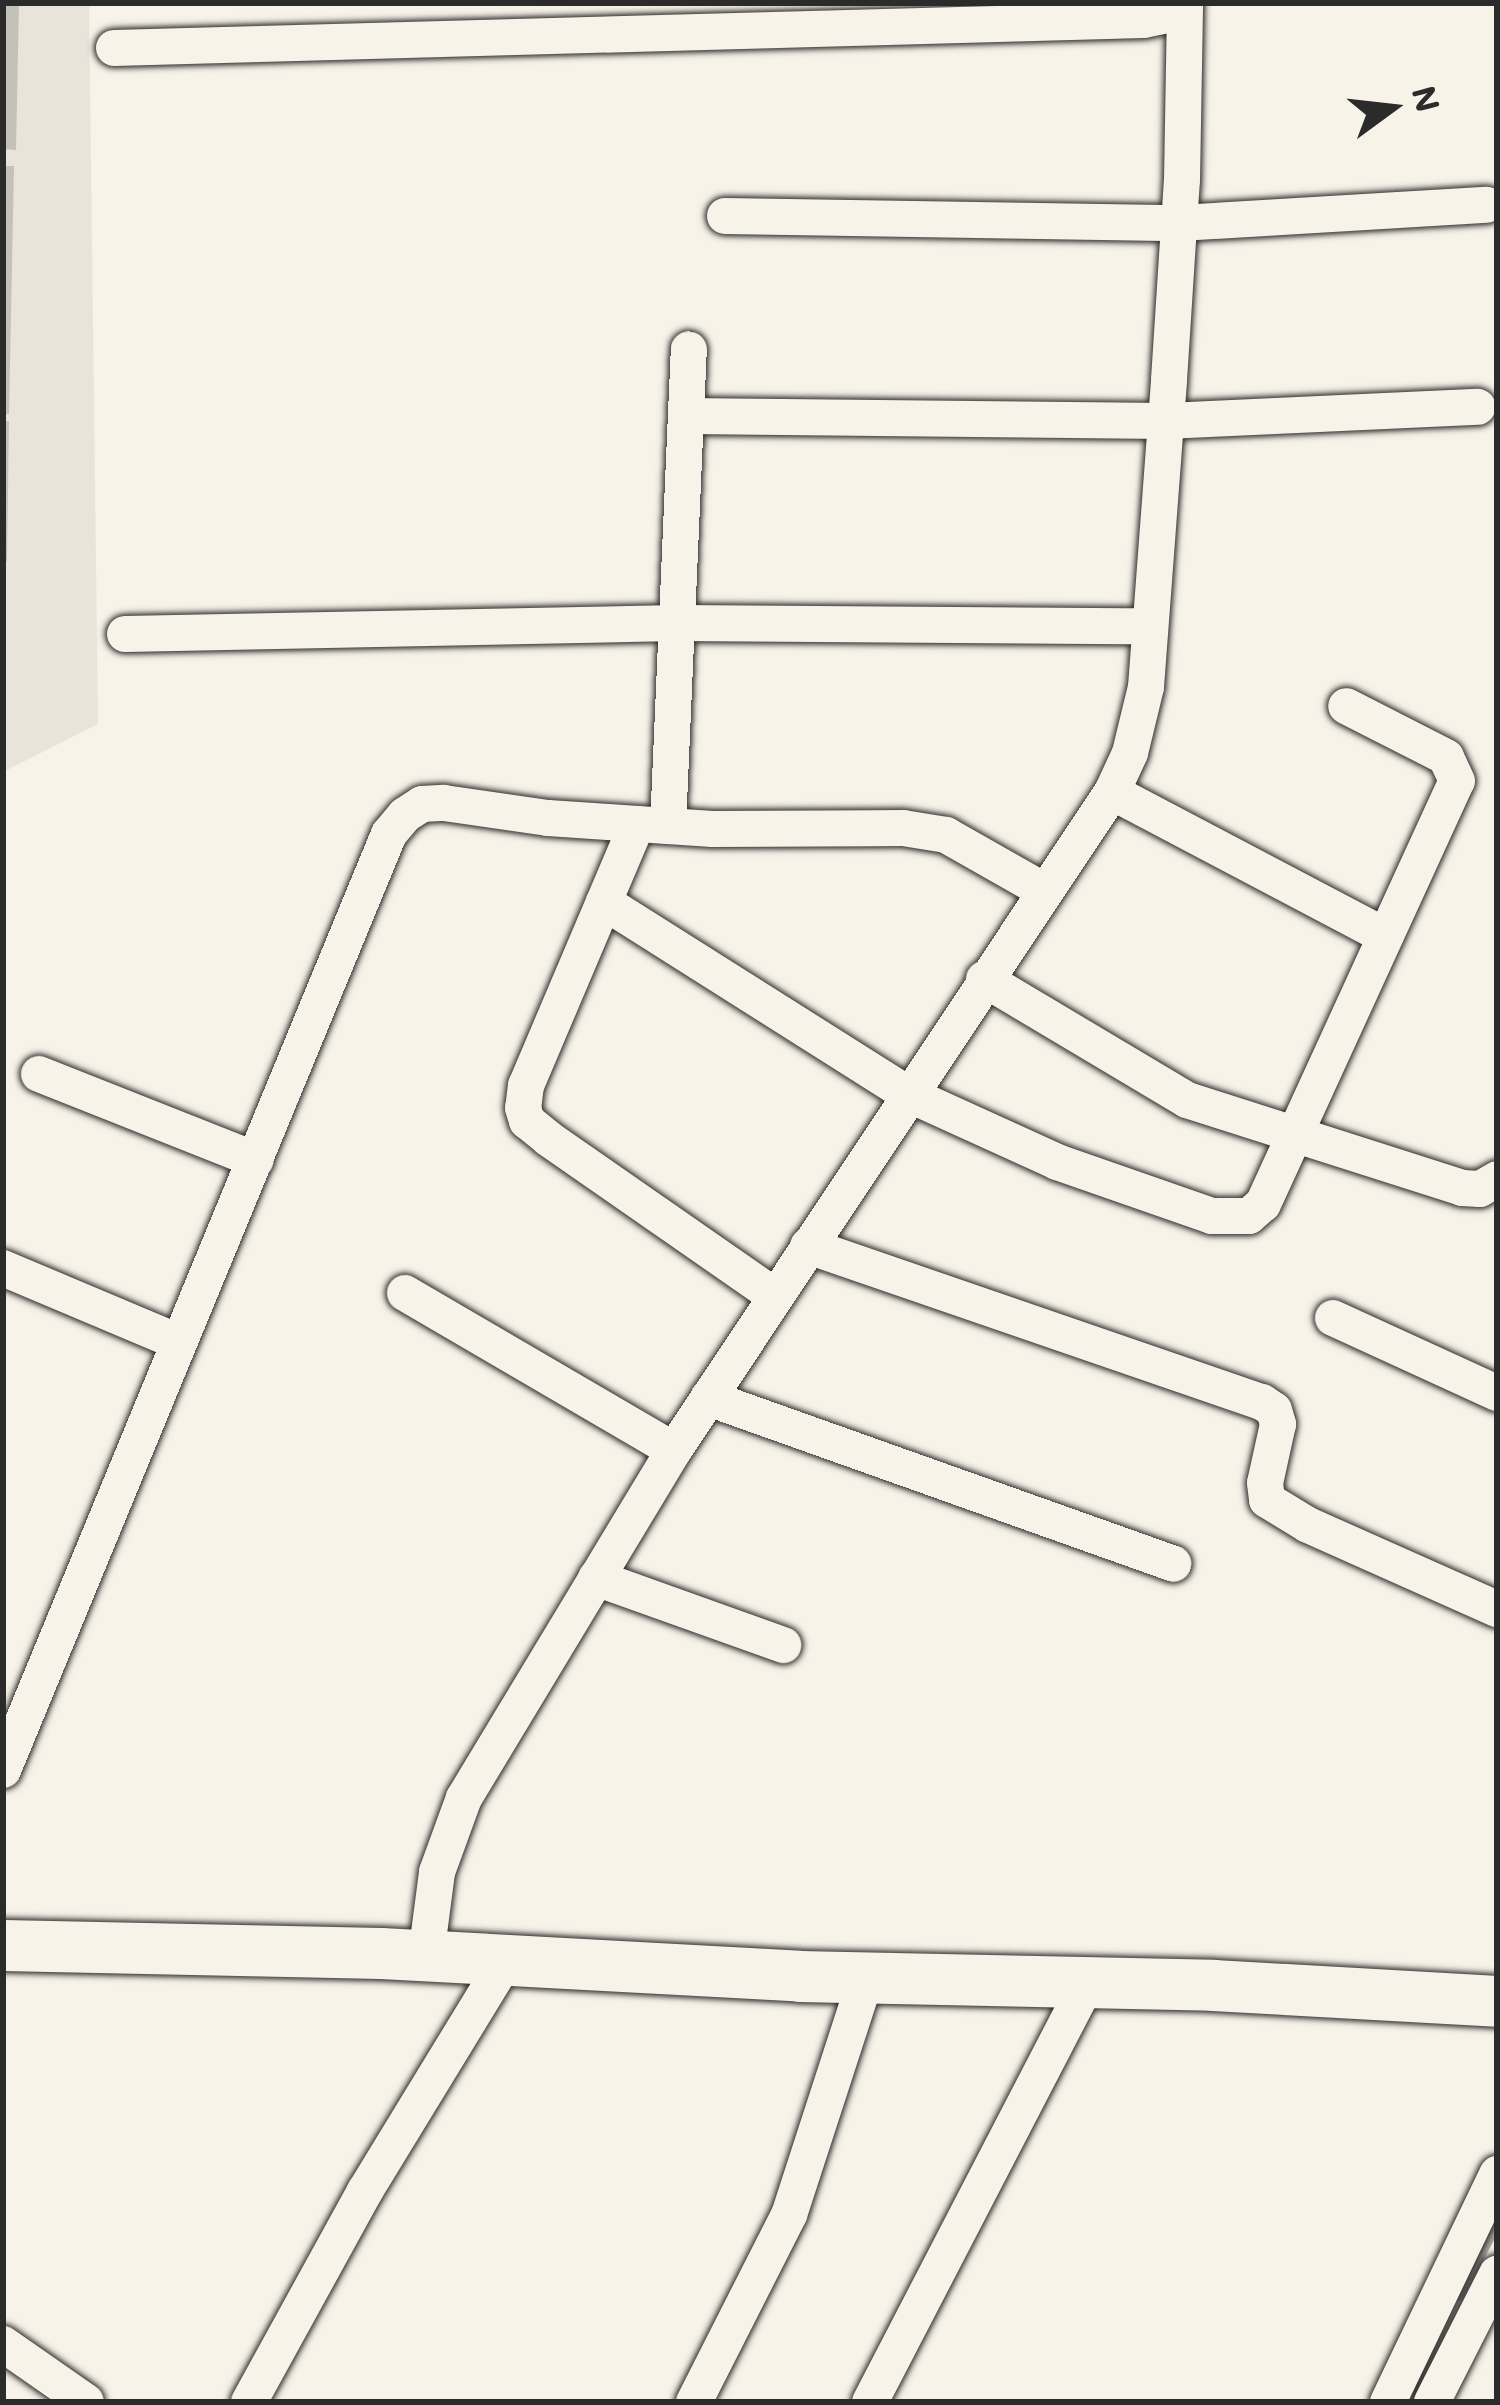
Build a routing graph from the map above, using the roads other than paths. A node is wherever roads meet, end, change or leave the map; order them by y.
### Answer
1 (1182, 3) edge
2 (560, 20) edge
3 (114, 48) dead end
4 (1486, 205) dead end
5 (725, 216) dead end
6 (1180, 223) junction
7 (689, 349) dead end
8 (1478, 407) dead end
9 (686, 416) junction
10 (1166, 421) junction
11 (678, 623) junction
12 (1150, 626) junction
13 (125, 634) dead end
14 (1346, 706) dead end
15 (1112, 791) junction
16 (653, 825) junction
17 (1042, 890) junction
18 (604, 902) junction
19 (1385, 936) junction
20 (983, 979) junction
21 (39, 1074) dead end
22 (908, 1094) junction
23 (1295, 1135) junction
24 (256, 1160) junction
25 (1497, 1178) edge
26 (808, 1246) junction
27 (3, 1268) edge
28 (405, 1293) dead end
29 (775, 1296) junction
30 (1333, 1318) dead end
31 (178, 1342) junction
32 (1497, 1393) edge
33 (708, 1398) junction
34 (674, 1450) junction
35 (1173, 1564) dead end
36 (596, 1578) junction
37 (1497, 1609) edge
38 (783, 1645) dead end
39 (3, 1770) edge
40 (3, 1945) edge
41 (426, 1956) junction
42 (506, 1960) junction
43 (866, 1978) junction
44 (1088, 1982) junction
45 (1497, 2000) edge
46 (1497, 2174) edge
47 (1497, 2274) edge
48 (3, 2344) edge
49 (86, 2402) edge
50 (249, 2402) edge
51 (694, 2402) edge
52 (870, 2402) edge
53 (1388, 2402) edge
54 (1432, 2402) edge

1 - 2 street
1 - 6 street
2 - 3 street
4 - 6 street
5 - 6 street
6 - 10 street
7 - 9 street
8 - 10 street
9 - 10 street
9 - 11 street
10 - 12 street
11 - 12 street
11 - 13 street
11 - 16 street
12 - 15 street
14 - 19 street
15 - 17 street
15 - 19 street
16 - 17 street
16 - 18 street
16 - 24 street
17 - 20 street
18 - 22 street
18 - 29 street
19 - 23 street
20 - 22 street
20 - 23 street
21 - 24 street
22 - 23 street
22 - 26 street
23 - 25 street
24 - 31 street
26 - 29 street
26 - 37 street
27 - 31 street
28 - 34 street
29 - 33 street
30 - 32 street
31 - 39 street
33 - 34 street
33 - 35 street
34 - 36 street
36 - 38 street
36 - 41 street
40 - 41 street
41 - 42 street
42 - 43 street
42 - 50 street
43 - 44 street
43 - 51 street
44 - 45 street
44 - 52 street
46 - 53 street
47 - 54 street
48 - 49 street

